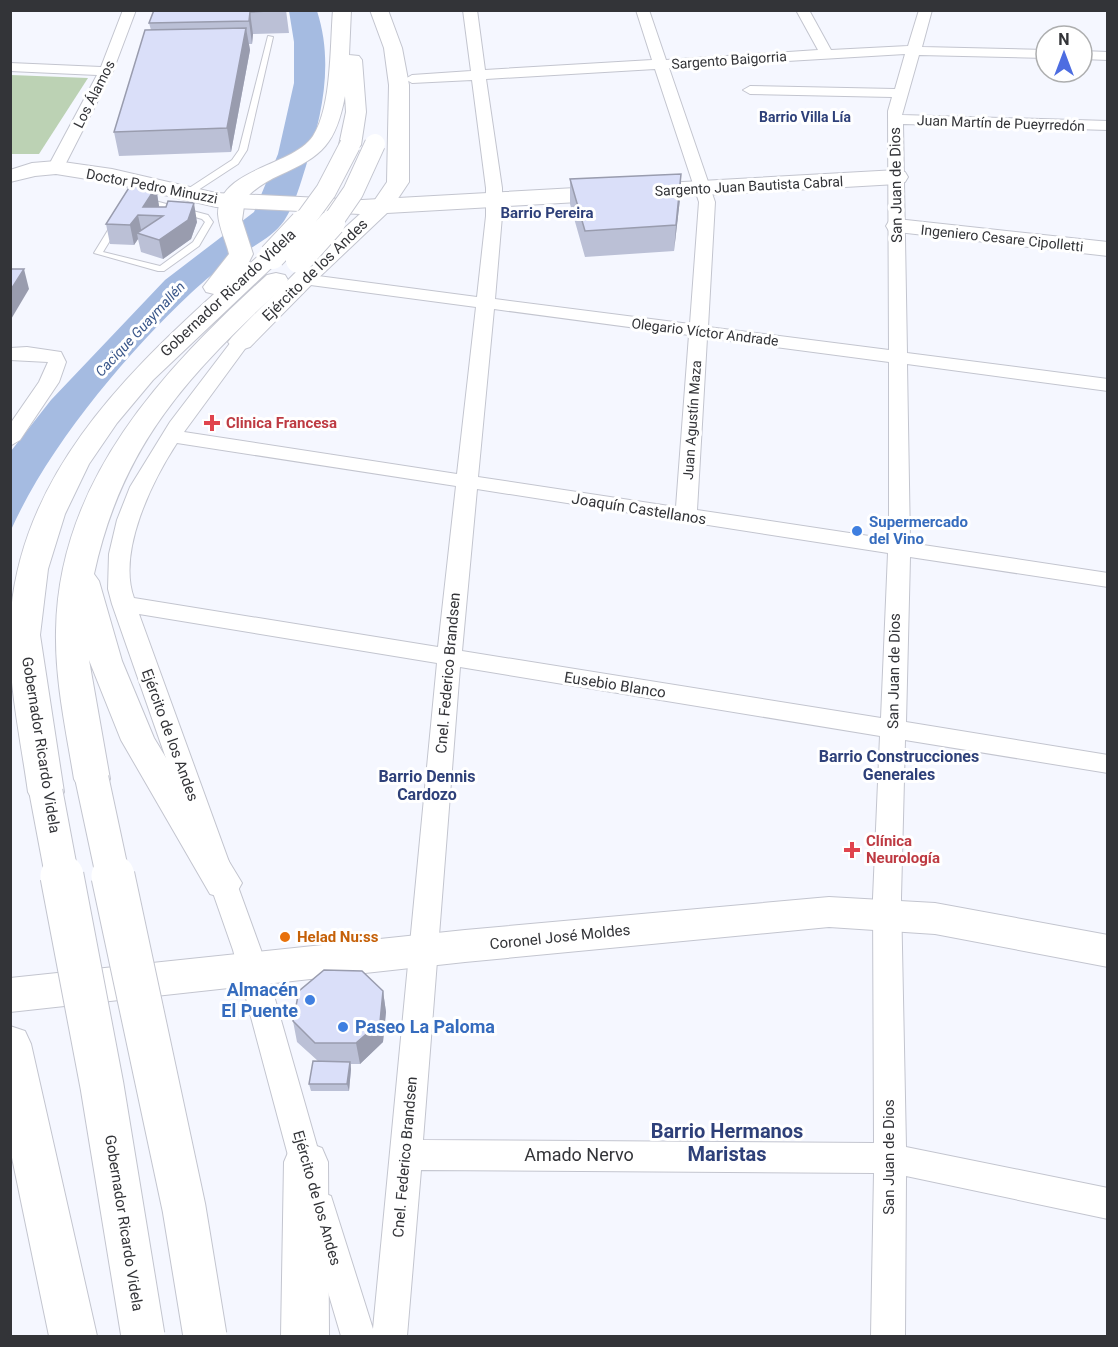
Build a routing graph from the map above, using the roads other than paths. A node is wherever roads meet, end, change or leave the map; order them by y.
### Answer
1 (130, 10) edge
2 (343, 10) edge
3 (366, 10) edge
4 (380, 10) edge
5 (470, 10) edge
6 (642, 10) edge
7 (802, 10) edge
8 (926, 10) edge
9 (270, 37) dead end
10 (913, 50) junction
11 (827, 54) junction
12 (1034, 54) edge
13 (660, 64) junction
14 (10, 67) edge
15 (106, 71) junction
16 (479, 75) junction
17 (412, 79) dead end
18 (750, 90) dead end
19 (898, 93) junction
20 (895, 119) junction
21 (1107, 126) edge
22 (63, 166) junction
23 (11, 171) edge
24 (897, 177) junction
25 (704, 189) junction
26 (188, 196) junction
27 (233, 200) junction
28 (495, 201) junction
29 (276, 204) joint
30 (381, 207) junction
31 (122, 215) edge
32 (897, 226) junction
33 (1107, 249) edge
34 (291, 265) junction
35 (484, 303) junction
36 (699, 332) junction
37 (241, 342) junction
38 (10, 354) edge
39 (899, 358) junction
40 (1107, 385) edge
41 (98, 427) junction
42 (171, 436) junction
43 (10, 440) edge
44 (467, 483) junction
45 (99, 503) junction
46 (686, 516) junction
47 (898, 549) junction
48 (80, 567) junction
49 (1107, 580) edge
50 (123, 604) junction
51 (24, 632) junction
52 (449, 658) junction
53 (10, 666) edge
54 (893, 728) junction
55 (1107, 764) edge
56 (223, 883) junction
57 (887, 913) junction
58 (423, 951) junction
59 (1107, 951) edge
60 (253, 969) junction
61 (10, 995) edge
62 (10, 1044) edge
63 (405, 1155) junction
64 (890, 1158) junction
65 (306, 1162) junction
66 (1107, 1204) edge
67 (73, 1336) edge
68 (143, 1336) edge
69 (206, 1336) edge
70 (305, 1336) edge
71 (357, 1336) edge
72 (390, 1336) edge
73 (888, 1336) edge

1 - 15 street, Los Álamos
2 - 27 main road
2 - 34 main road, Gobernador Ricardo Videla, bridge
3 - 34 main road, Gobernador Ricardo Videla, bridge
4 - 30 main road, Ejército de los Andes
5 - 16 street, Cnel. Federico Brandsen
6 - 13 street, Juan Agustín Maza
7 - 11 street
8 - 10 street, San Juan de Dios
9 - 26 lane
10 - 11 street, Sargento Baigorria
10 - 12 street, Sargento Baigorria
10 - 19 street, San Juan de Dios
11 - 13 street, Sargento Baigorria
13 - 16 street, Sargento Baigorria
13 - 25 street, Juan Agustín Maza
14 - 15 street
15 - 22 street, Los Álamos
16 - 17 street, Sargento Baigorria
16 - 28 street, Cnel. Federico Brandsen
18 - 19 street
19 - 20 street, San Juan de Dios
20 - 21 street, Juan Martín de Pueyrredón
20 - 24 street, San Juan de Dios
22 - 23 main road, Doctor Pedro Minuzzi
22 - 23 main road, Doctor Pedro Minuzzi
22 - 26 main road, Doctor Pedro Minuzzi
22 - 26 main road, Doctor Pedro Minuzzi
24 - 25 main road, Sargento Juan Bautista Cabral
24 - 32 street, San Juan de Dios
25 - 28 main road, Sargento Juan Bautista Cabral
25 - 36 street, Juan Agustín Maza
26 - 27 main road, Doctor Pedro Minuzzi
26 - 31 lane
27 - 29 main road, Doctor Pedro Minuzzi
27 - 41 main road
28 - 30 main road, Sargento Juan Bautista Cabral
28 - 35 street, Cnel. Federico Brandsen
29 - 30 main road, Sargento Juan Bautista Cabral
30 - 34 main road, Ejército de los Andes
32 - 33 main road, Ingeniero Cesare Cipolletti
32 - 39 street, San Juan de Dios
34 - 35 street, Olegario Víctor Andrade
34 - 37 main road, Ejército de los Andes
34 - 41 main road, Gobernador Ricardo Videla
34 - 45 main road, Gobernador Ricardo Videla
35 - 36 street, Olegario Víctor Andrade
35 - 44 street, Cnel. Federico Brandsen
36 - 39 street, Olegario Víctor Andrade
36 - 46 street, Juan Agustín Maza
37 - 42 street, Ejército de los Andes
37 - 45 main road
38 - 43 street
39 - 40 street, Olegario Víctor Andrade
39 - 47 street, San Juan de Dios
41 - 51 main road, Gobernador Ricardo Videla
42 - 44 street, Joaquín Castellanos
42 - 50 street, Ejército de los Andes
44 - 46 street, Joaquín Castellanos
44 - 52 street, Cnel. Federico Brandsen
45 - 48 main road, Gobernador Ricardo Videla
46 - 47 street, Joaquín Castellanos
47 - 49 street, Joaquín Castellanos
47 - 54 street, San Juan de Dios
48 - 56 main road
48 - 69 main road, Gobernador Ricardo Videla, bridge
50 - 52 street, Eusebio Blanco
50 - 56 street, Ejército de los Andes
51 - 53 main road
51 - 68 main road, Gobernador Ricardo Videla, bridge
52 - 54 street, Eusebio Blanco
52 - 58 street, Cnel. Federico Brandsen
54 - 55 street, Eusebio Blanco
54 - 57 street, San Juan de Dios
56 - 60 street, Ejército de los Andes
57 - 58 main road, Coronel José Moldes
57 - 59 main road, Coronel José Moldes
57 - 64 street, San Juan de Dios
58 - 60 main road, Coronel José Moldes
58 - 63 street, Cnel. Federico Brandsen
60 - 61 main road, Coronel José Moldes
60 - 65 street, Ejército de los Andes
62 - 67 main road
63 - 64 street, Amado Nervo
63 - 72 street, Cnel. Federico Brandsen
64 - 66 street, Amado Nervo
64 - 73 street, San Juan de Dios
65 - 70 main road
65 - 71 street, Ejército de los Andes

